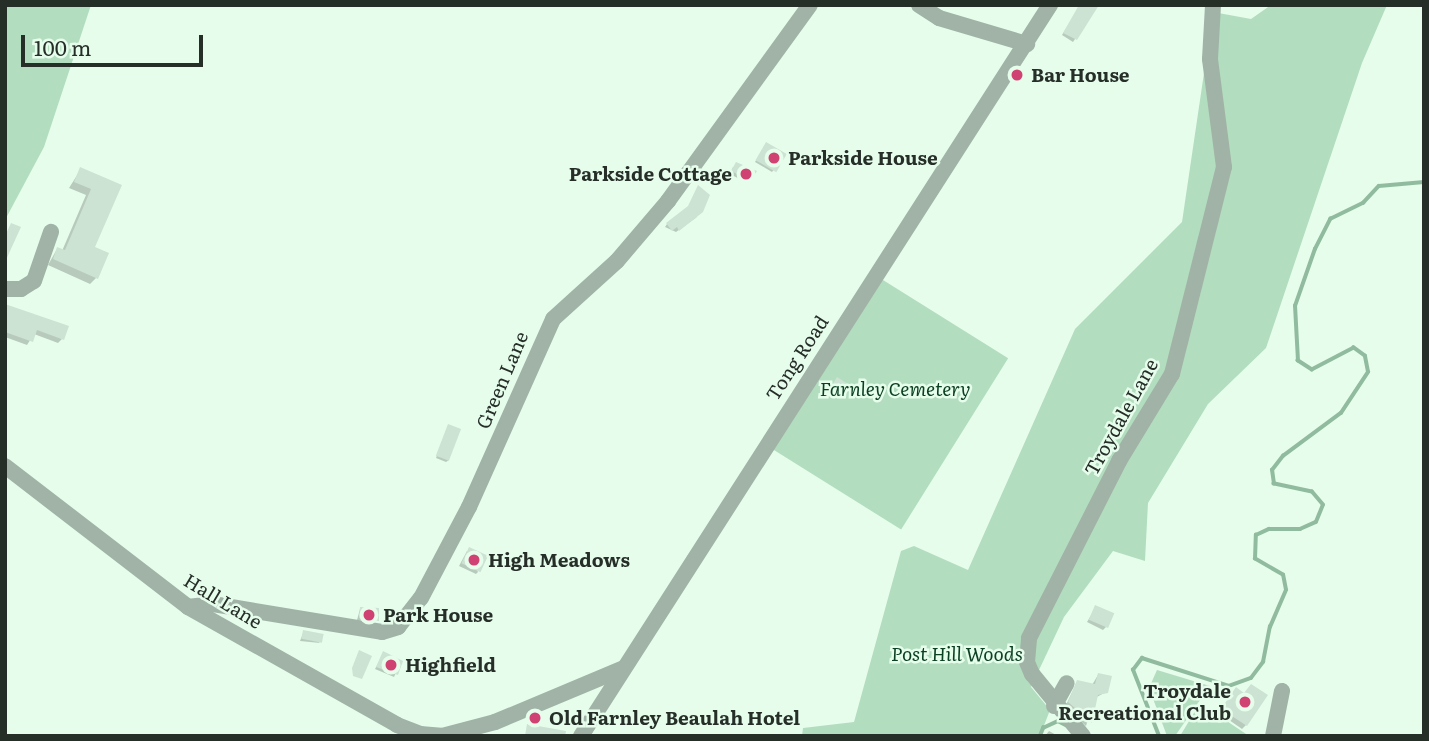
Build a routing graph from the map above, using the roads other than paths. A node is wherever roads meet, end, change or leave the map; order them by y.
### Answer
1 (810, 5) edge
2 (919, 5) edge
3 (1050, 5) edge
4 (1213, 5) edge
5 (1027, 44) junction
6 (51, 232) dead end
7 (5, 289) edge
8 (5, 466) edge
9 (188, 607) junction
10 (622, 669) junction
11 (1067, 683) dead end
12 (1282, 691) dead end
13 (1057, 708) junction
14 (441, 736) edge
15 (581, 736) edge
16 (1083, 736) edge
17 (1273, 736) edge

1 - 9 street, Green Lane
2 - 5 street
3 - 5 street, Tong Road
4 - 13 street, Troydale Lane
5 - 10 street, Tong Road
6 - 7 street
8 - 9 street, Hall Lane
9 - 14 street, Hall Lane
10 - 14 street, Hall Lane
10 - 15 street, Tong Road
11 - 13 street
12 - 17 street
13 - 16 street, Troydale Lane

